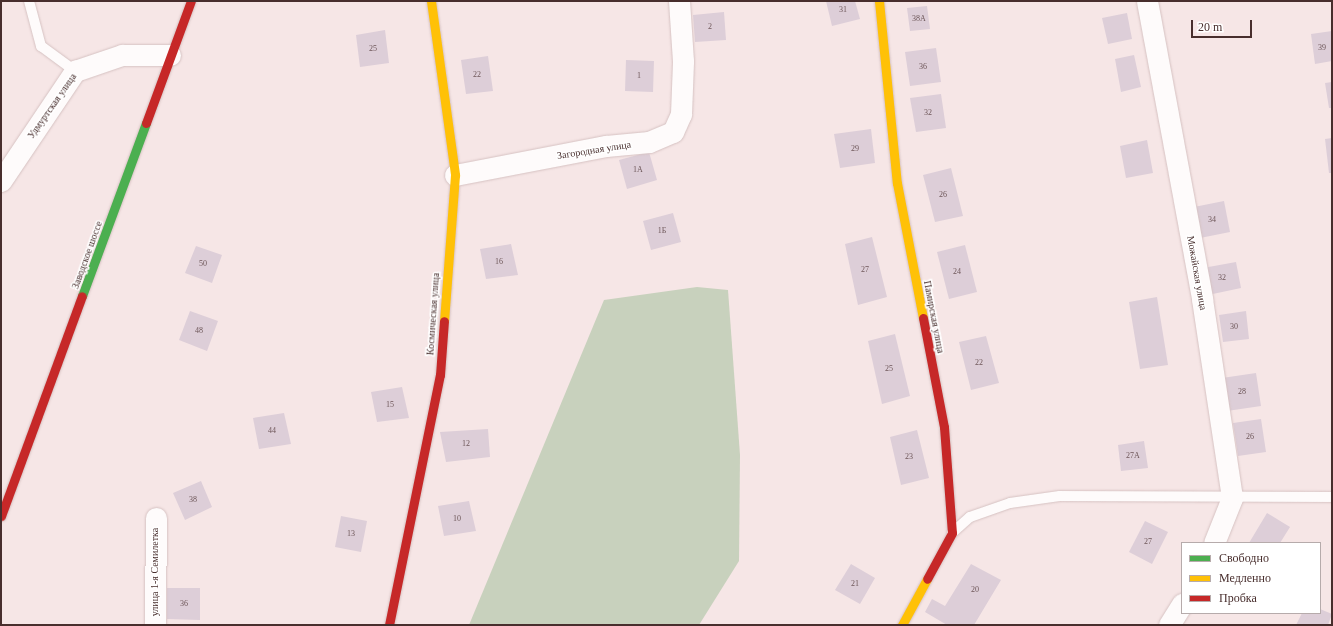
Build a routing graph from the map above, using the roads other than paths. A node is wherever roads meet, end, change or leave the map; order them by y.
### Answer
1 (29, 1) edge
2 (191, 1) edge
3 (431, 1) edge
4 (679, 1) edge
5 (879, 1) edge
6 (1147, 1) edge
7 (170, 55) junction
8 (76, 71) junction
9 (455, 175) junction
10 (1, 181) edge
11 (1332, 497) edge
12 (1232, 498) junction
13 (1, 516) edge
14 (156, 518) dead end
15 (952, 533) junction
16 (1214, 542) edge
17 (1181, 606) edge
18 (155, 625) edge
19 (389, 625) edge
20 (902, 625) edge
21 (1169, 625) edge

1 - 8 lane
2 - 7 street, Заводское шоссе
3 - 9 street, Космическая улица
4 - 9 street, Загородная улица
5 - 15 street, Памирская улица
6 - 12 street, Можайская улица
7 - 8 street, Удмуртская улица
7 - 13 street, Заводское шоссе
8 - 10 street, Удмуртская улица
9 - 19 street, Космическая улица
11 - 12 lane
12 - 15 lane
12 - 16 street
14 - 18 street, улица 1-я Семилетка
15 - 20 street
17 - 21 street

